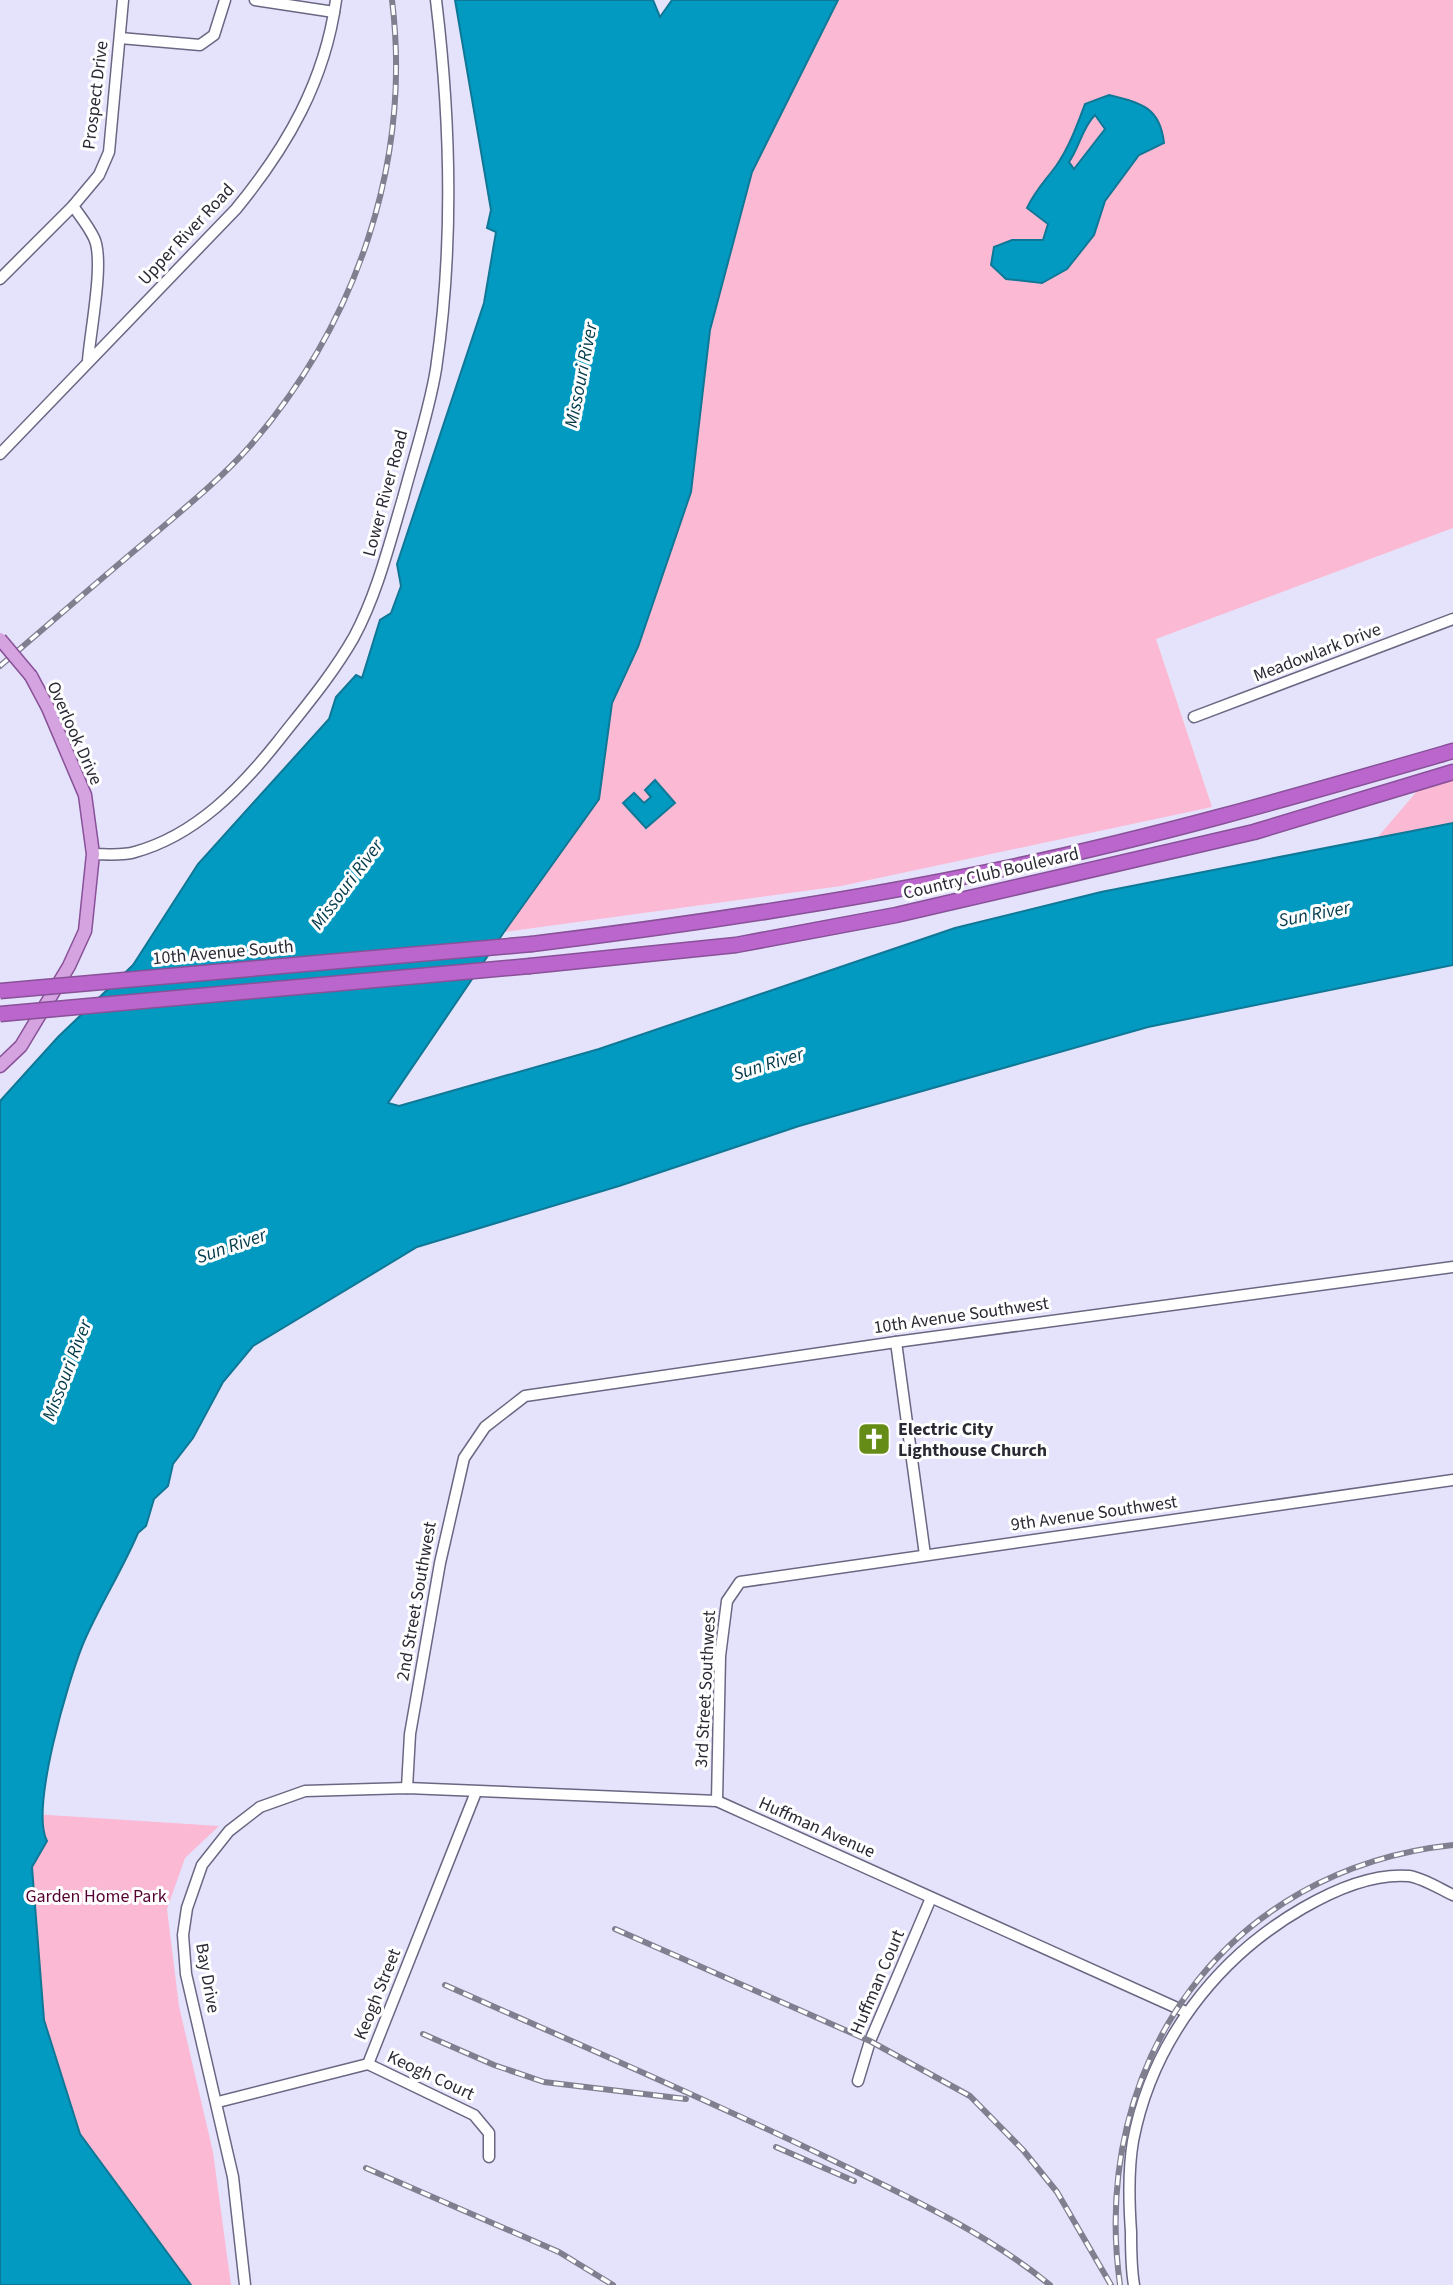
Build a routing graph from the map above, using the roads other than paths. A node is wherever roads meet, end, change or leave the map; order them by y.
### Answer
1 (123, 0) edge
2 (225, 0) edge
3 (256, 0) edge
4 (436, 0) edge
5 (335, 6) edge
6 (120, 38) junction
7 (73, 206) junction
8 (0, 279) edge
9 (88, 361) junction
10 (0, 454) edge
11 (1453, 619) edge
12 (0, 639) edge
13 (1194, 717) dead end
14 (1453, 751) edge
15 (1453, 772) edge
16 (93, 854) junction
17 (532, 944) joint
18 (0, 991) edge
19 (0, 1014) edge
20 (0, 1066) edge
21 (1453, 1267) edge
22 (896, 1342) junction
23 (485, 1427) joint
24 (1453, 1480) edge
25 (925, 1555) junction
26 (740, 1583) joint
27 (407, 1788) junction
28 (476, 1792) junction
29 (718, 1801) junction
30 (1453, 1895) edge
31 (931, 1898) junction
32 (1186, 2012) junction
33 (368, 2064) junction
34 (858, 2081) dead end
35 (218, 2102) junction
36 (489, 2157) dead end
37 (245, 2285) edge
38 (1134, 2285) edge

1 - 6 street, Prospect Drive
2 - 6 street
3 - 5 street
4 - 16 street, Lower River Road
5 - 9 street, Upper River Road
6 - 7 street, Prospect Drive
7 - 8 street, Prospect Drive
7 - 9 street
9 - 10 street, Upper River Road
11 - 13 street, Meadowlark Drive
12 - 16 main road, Overlook Drive, bridge
14 - 17 highway, Country Club Boulevard
15 - 19 highway, Country Club Boulevard, bridge
16 - 20 main road, Overlook Drive
17 - 18 highway, 10th Avenue South, bridge
21 - 22 street, 10th Avenue Southwest
22 - 23 street, 10th Avenue Southwest
22 - 25 street
23 - 27 street, 2nd Street Southwest
24 - 25 street, 9th Avenue Southwest
25 - 26 street, 9th Avenue Southwest
26 - 29 street, 3rd Street Southwest
27 - 28 street, Huffman Avenue
27 - 35 street, Bay Drive
28 - 29 street, Huffman Avenue
28 - 33 street, Keogh Street
29 - 31 street, Huffman Avenue
30 - 32 street
31 - 32 street, Huffman Avenue
31 - 34 street, Huffman Court
32 - 38 street
33 - 35 street, Keogh Street
33 - 36 street, Keogh Court
35 - 37 street, Bay Drive

